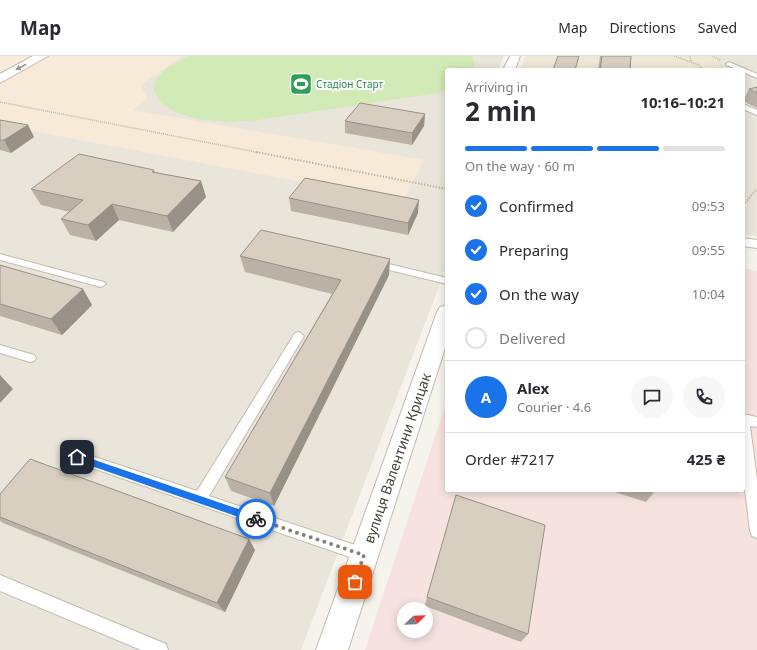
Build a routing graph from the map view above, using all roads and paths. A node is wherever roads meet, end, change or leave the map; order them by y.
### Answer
1 (42, 56) edge
2 (515, 56) edge
3 (674, 56) edge
4 (690, 56) edge
5 (691, 62) junction
6 (729, 64) dead end
7 (510, 68) edge
8 (702, 68) edge
9 (738, 68) edge
10 (745, 71) edge
11 (757, 76) edge
12 (0, 79) edge
13 (0, 102) edge
14 (745, 107) edge
15 (757, 113) edge
16 (445, 189) edge
17 (757, 189) edge
18 (745, 203) edge
19 (745, 242) edge
20 (757, 244) edge
21 (0, 257) edge
22 (364, 261) edge
23 (445, 280) edge
24 (101, 284) dead end
25 (445, 324) edge
26 (299, 336) dead end
27 (442, 343) edge
28 (0, 349) edge
29 (30, 358) dead end
30 (745, 420) edge
31 (757, 422) edge
32 (745, 436) edge
33 (77, 457) dead end
34 (199, 500) junction
35 (757, 531) edge
36 (364, 555) junction
37 (0, 583) edge
38 (160, 650) edge
39 (332, 650) edge

1 -> 12 street
2 - 7 street
3 - 5 path
4 - 5 path
5 - 8 path
6 - 9 lane
10 - 11 lane
13 - 16 path
14 - 15 lane
17 - 18 path
19 - 20 street
21 - 24 lane
22 - 23 lane
25 - 27 street, вулиця Валентини Крицак
26 - 34 lane
27 - 36 street, вулиця Валентини Крицак
28 - 29 lane
30 - 31 lane
32 - 35 lane
33 - 34 lane
34 - 36 lane
36 - 39 street, вулиця Валентини Крицак
37 - 38 lane

